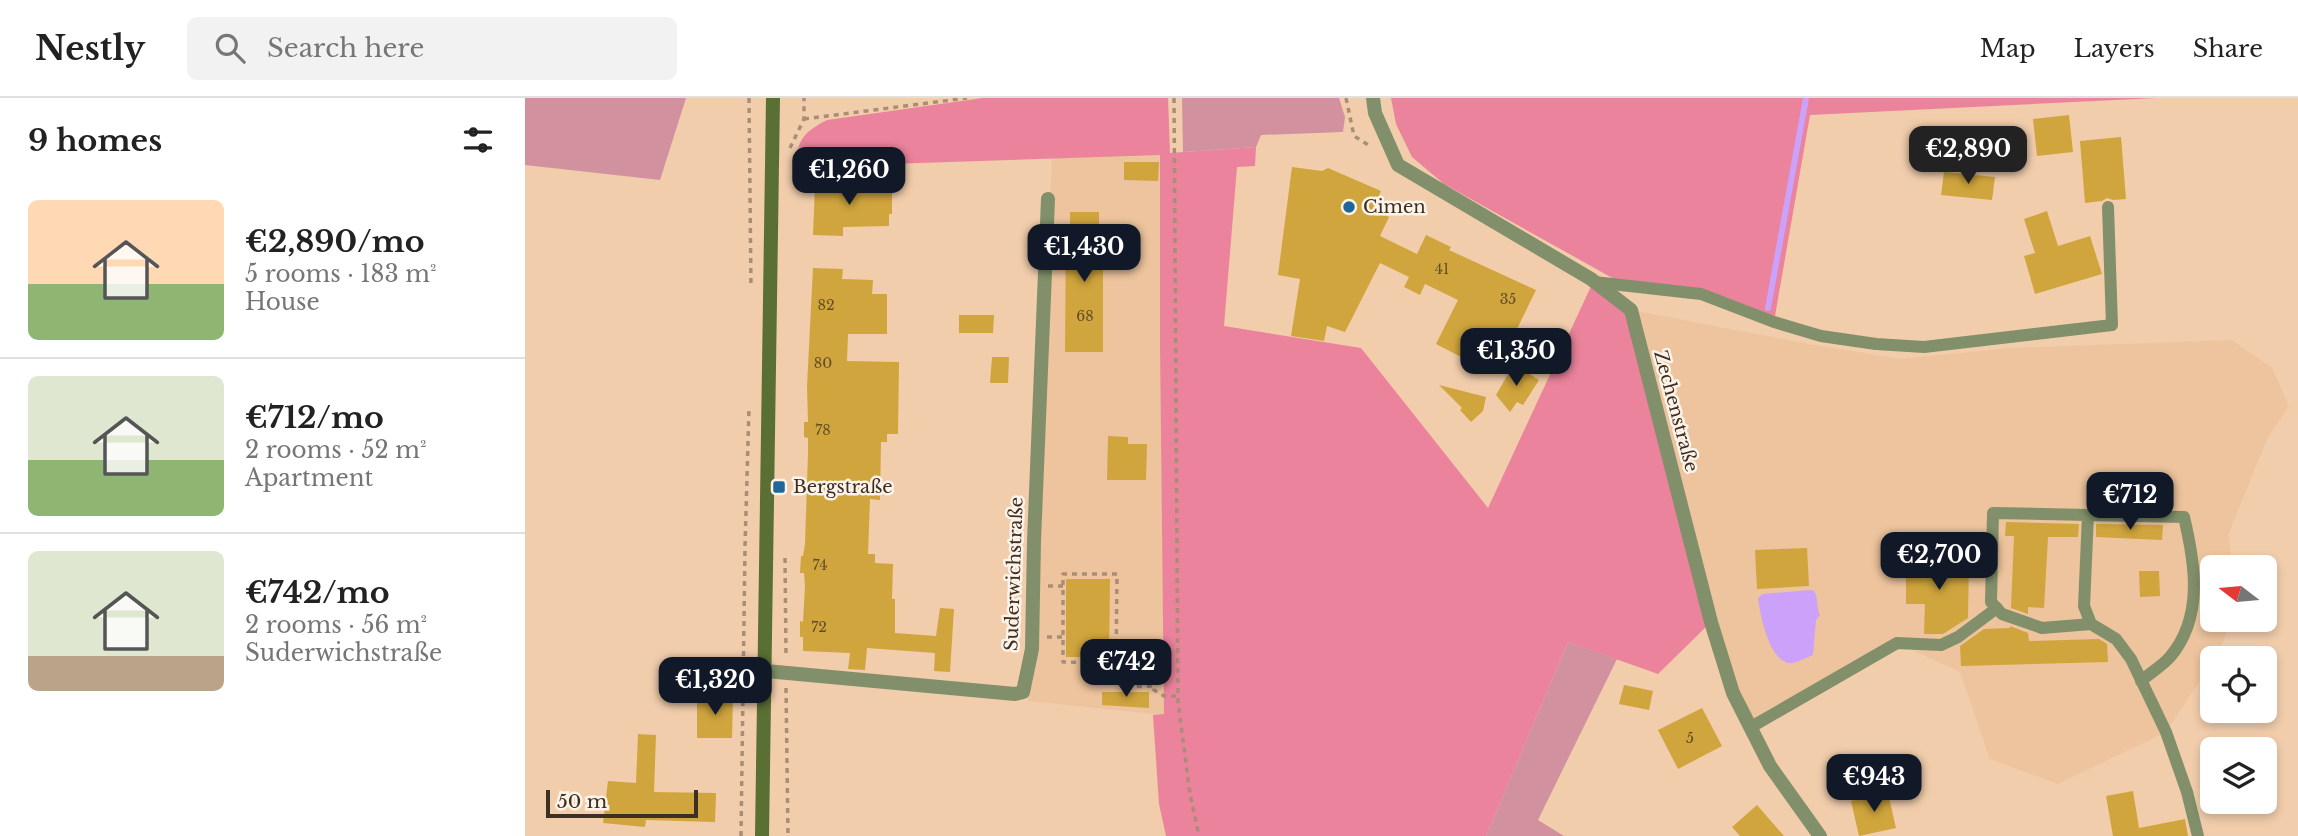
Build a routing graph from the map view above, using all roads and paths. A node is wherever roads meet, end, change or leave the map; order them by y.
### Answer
1 (749, 98) edge
2 (773, 98) edge
3 (804, 98) edge
4 (967, 98) edge
5 (1174, 98) edge
6 (1373, 98) edge
7 (804, 119) junction
8 (790, 155) dead end
9 (1048, 198) dead end
10 (2108, 206) dead end
11 (1594, 282) junction
12 (751, 301) dead end
13 (749, 408) dead end
14 (2088, 514) junction
15 (1997, 608) junction
16 (2091, 624) junction
17 (1116, 663) junction
18 (766, 671) junction
19 (786, 673) junction
20 (2141, 681) junction
21 (1178, 696) junction
22 (1751, 727) junction
23 (741, 836) edge
24 (762, 836) edge
25 (788, 836) edge
26 (1199, 836) edge
27 (1820, 836) edge
28 (2198, 836) edge

1 - 12 path
2 - 18 main road
3 - 7 path
4 - 7 path
5 - 21 path
6 - 11 street, Zechenstraße
7 - 8 path
9 - 19 street, Suderwichstraße
10 - 11 lane
11 - 22 street, Zechenstraße
13 - 23 path
14 - 15 lane
14 - 16 lane
14 - 20 lane
15 - 16 lane
15 - 22 lane
16 - 20 lane
17 - 17 path
17 - 21 path
18 - 19 street, Suderwichstraße
18 - 24 main road
19 - 25 path
20 - 28 lane
21 - 26 path
22 - 27 street, Zechenstraße

